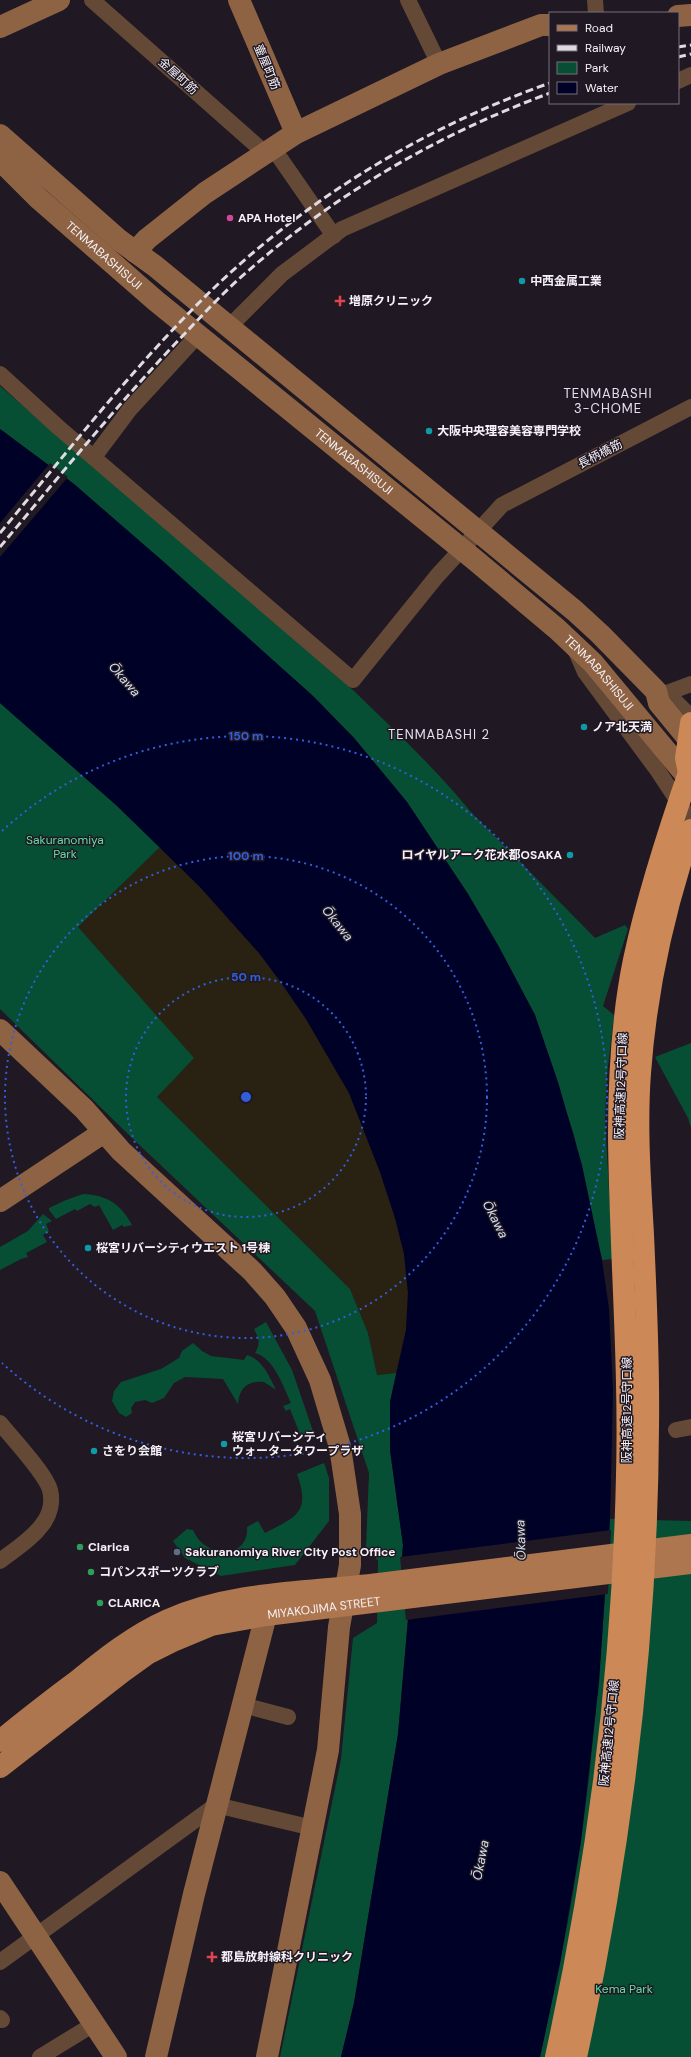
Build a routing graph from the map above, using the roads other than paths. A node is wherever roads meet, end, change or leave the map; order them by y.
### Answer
1 (59, 0) edge
2 (92, 0) edge
3 (239, 0) edge
4 (408, 0) edge
5 (595, 0) edge
6 (596, 12) edge
7 (691, 15) edge
8 (679, 16) edge
9 (549, 25) edge
10 (0, 27) edge
11 (439, 64) junction
12 (691, 75) edge
13 (679, 81) edge
14 (626, 104) edge
15 (296, 133) junction
16 (0, 135) edge
17 (269, 150) junction
18 (0, 160) edge
19 (334, 236) junction
20 (135, 252) junction
21 (119, 267) junction
22 (229, 327) junction
23 (198, 335) junction
24 (0, 374) edge
25 (691, 407) edge
26 (94, 457) junction
27 (479, 531) junction
28 (462, 549) junction
29 (574, 646) junction
30 (691, 684) edge
31 (661, 692) junction
32 (691, 717) edge
33 (691, 723) edge
34 (691, 742) edge
35 (691, 767) edge
36 (691, 782) edge
37 (691, 821) edge
38 (691, 830) edge
39 (0, 1030) edge
40 (104, 1132) junction
41 (0, 1201) edge
42 (0, 1423) edge
43 (691, 1545) edge
44 (0, 1561) edge
45 (691, 1563) edge
46 (378, 1593) junction
47 (345, 1597) junction
48 (266, 1615) junction
49 (243, 1705) junction
50 (288, 1717) dead end
51 (0, 1741) edge
52 (0, 1767) edge
53 (216, 1805) junction
54 (313, 1828) junction
55 (0, 1882) edge
56 (36, 1936) junction
57 (0, 1962) edge
58 (94, 2024) junction
59 (40, 2057) edge
60 (116, 2057) edge
61 (156, 2057) edge
62 (267, 2057) edge
63 (556, 2057) edge
64 (576, 2057) edge

1 - 10 street
2 - 17 street, 金屋町筋
3 - 15 street, 壷屋町筋
4 - 11 street
5 - 6 street
7 - 8 street
9 - 11 street
11 - 15 street
12 - 13 street
14 - 19 street
15 - 17 street
16 - 20 street, TENMABASHISUJI
17 - 19 street, 金屋町筋
17 - 20 street
18 - 21 street, TENMABASHISUJI
19 - 22 street
20 - 21 street
20 - 22 street, TENMABASHISUJI
21 - 23 street, TENMABASHISUJI
22 - 27 street, TENMABASHISUJI
23 - 26 street
23 - 28 street, TENMABASHISUJI
24 - 26 street
25 - 27 street, 長柄橋筋
26 - 28 street, 長柄橋筋
27 - 28 street, 長柄橋筋
27 - 31 street, TENMABASHISUJI
28 - 29 street, TENMABASHISUJI
29 - 36 street, TENMABASHISUJI
29 - 37 street
30 - 31 street
31 - 32 street
31 - 34 street, TENMABASHISUJI
33 - 36 highway
35 - 63 highway, 阪神高速12号守口線
38 - 64 highway, 阪神高速12号守口線
39 - 40 street
40 - 41 street
40 - 47 street
42 - 44 street
43 - 46 main road, MIYAKOJIMA STREET
45 - 46 main road, MIYAKOJIMA STREET
46 - 47 main road, MIYAKOJIMA STREET
47 - 48 main road, MIYAKOJIMA STREET
47 - 51 main road, MIYAKOJIMA STREET
47 - 54 street
48 - 49 street
48 - 52 main road, MIYAKOJIMA STREET
49 - 50 street
49 - 53 street
53 - 54 street
53 - 56 street
53 - 61 street
54 - 62 street
55 - 56 street
56 - 57 street
56 - 58 street
58 - 59 street
58 - 60 street

